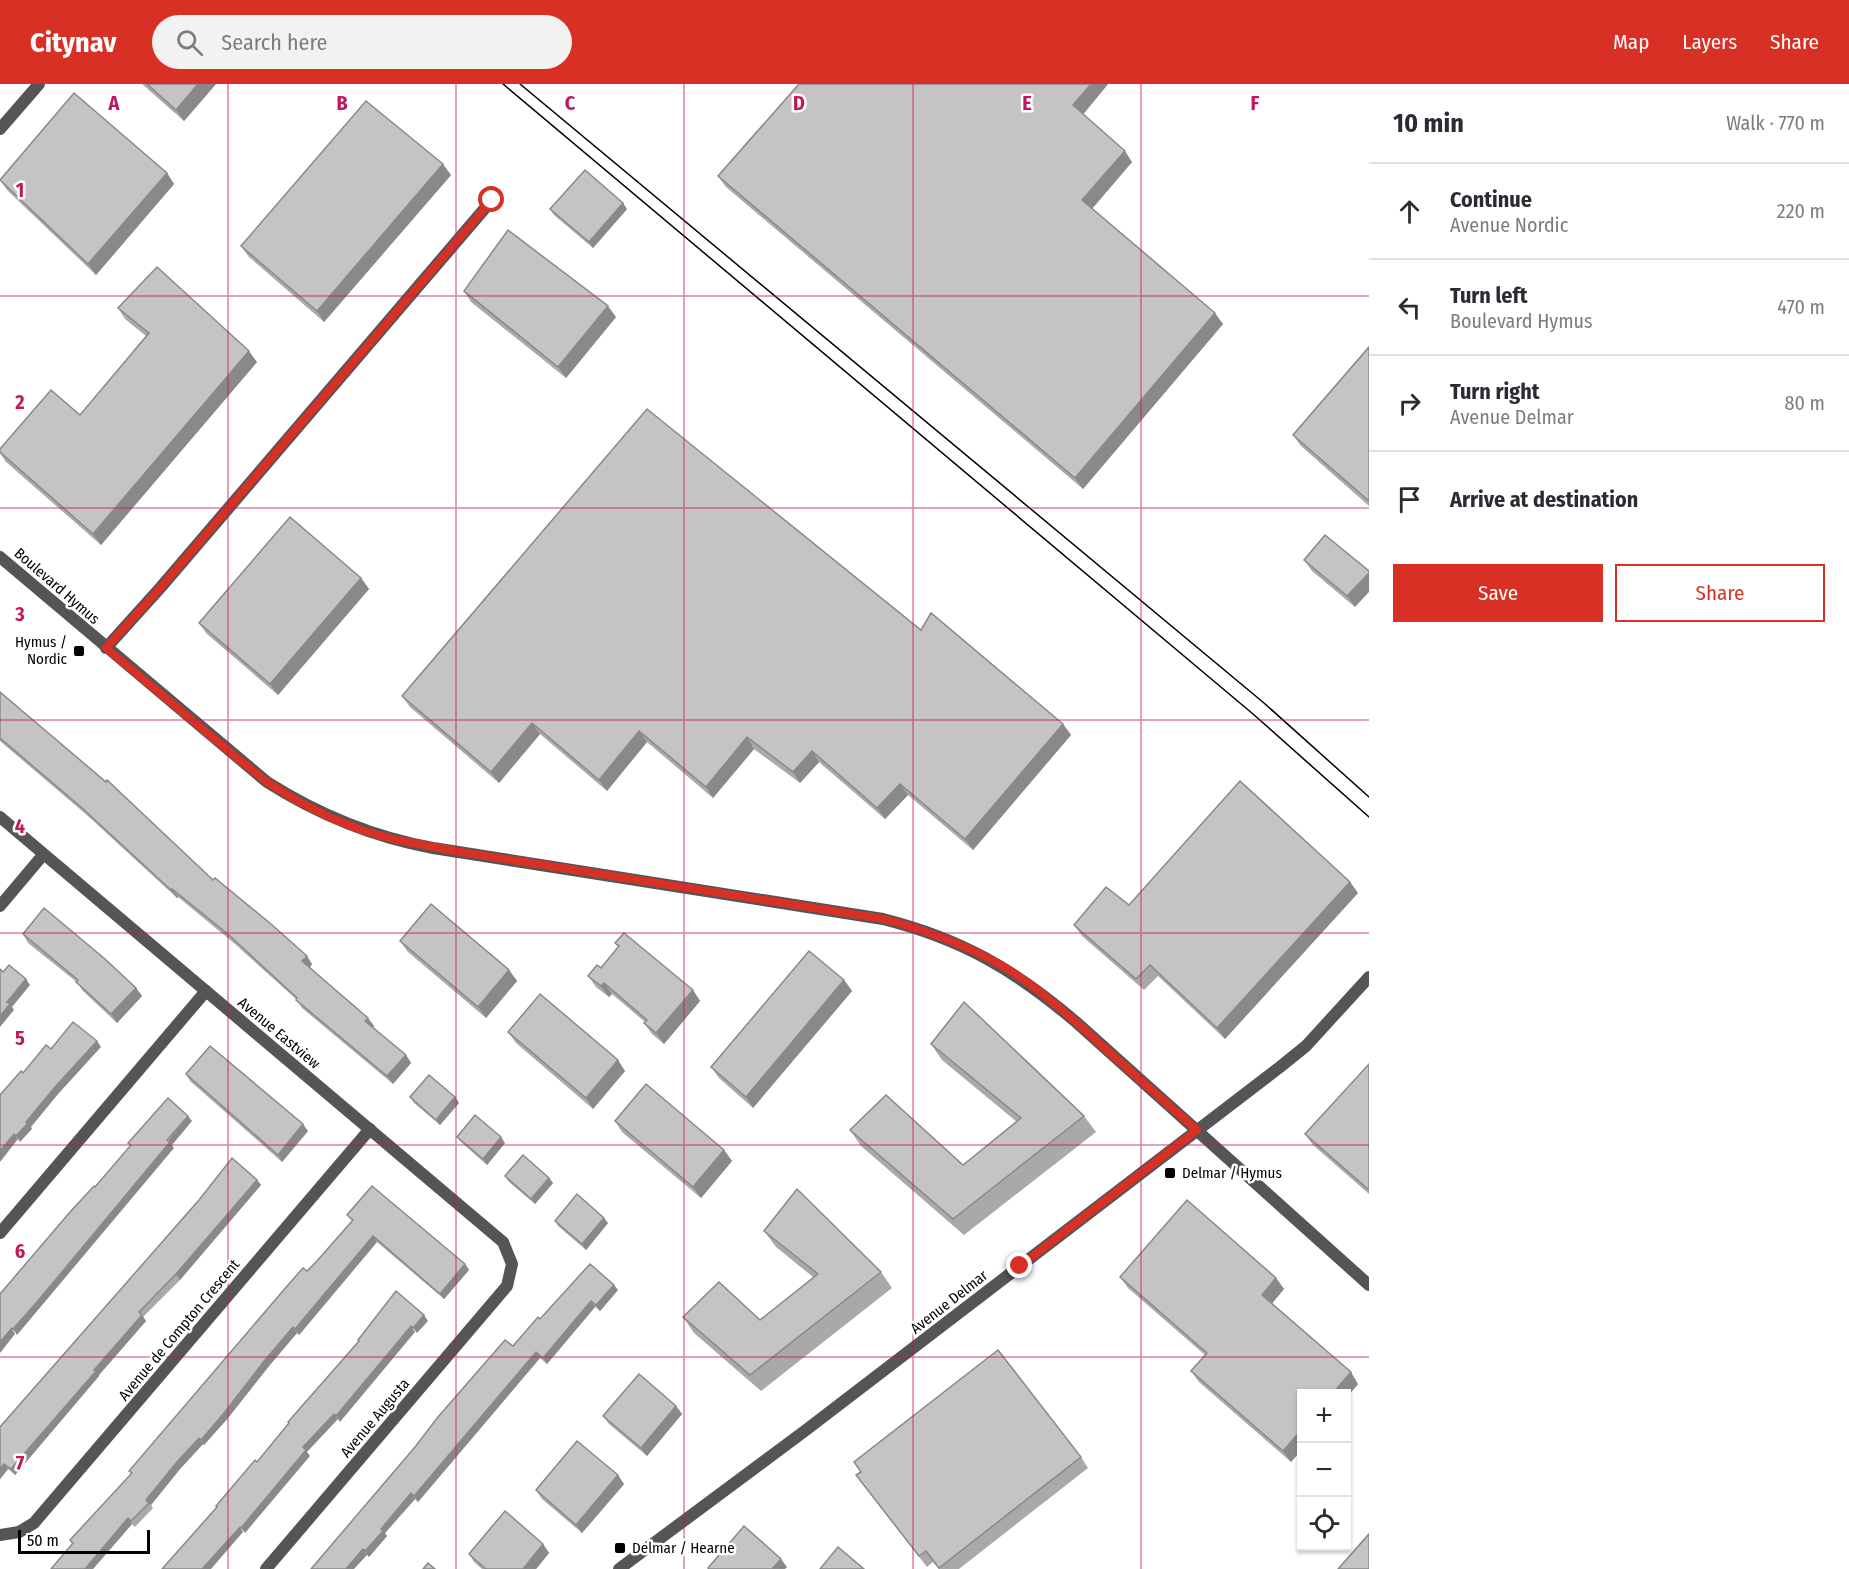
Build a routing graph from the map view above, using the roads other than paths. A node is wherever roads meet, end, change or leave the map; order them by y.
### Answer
1 (39, 84) edge
2 (0, 129) edge
3 (492, 200) dead end
4 (0, 557) edge
5 (106, 648) junction
6 (0, 817) edge
7 (43, 855) junction
8 (0, 906) edge
9 (1369, 976) edge
10 (206, 991) junction
11 (370, 1129) junction
12 (1197, 1130) junction
13 (0, 1233) edge
14 (1369, 1285) edge
15 (507, 1286) joint
16 (0, 1535) edge
17 (266, 1569) edge
18 (619, 1569) edge

1 - 2 street
3 - 5 street
4 - 5 street, Boulevard Hymus
5 - 12 street, Boulevard Hymus
6 - 7 street, Avenue Eastview
7 - 8 street
7 - 10 street, Avenue Eastview
9 - 12 street, Avenue Delmar
10 - 11 street, Avenue Eastview
10 - 13 street
11 - 15 street, Avenue Eastview
11 - 16 street, Avenue de Compton Crescent
12 - 14 street, Boulevard Hymus
12 - 18 street, Avenue Delmar
15 - 17 street, Avenue Augusta

